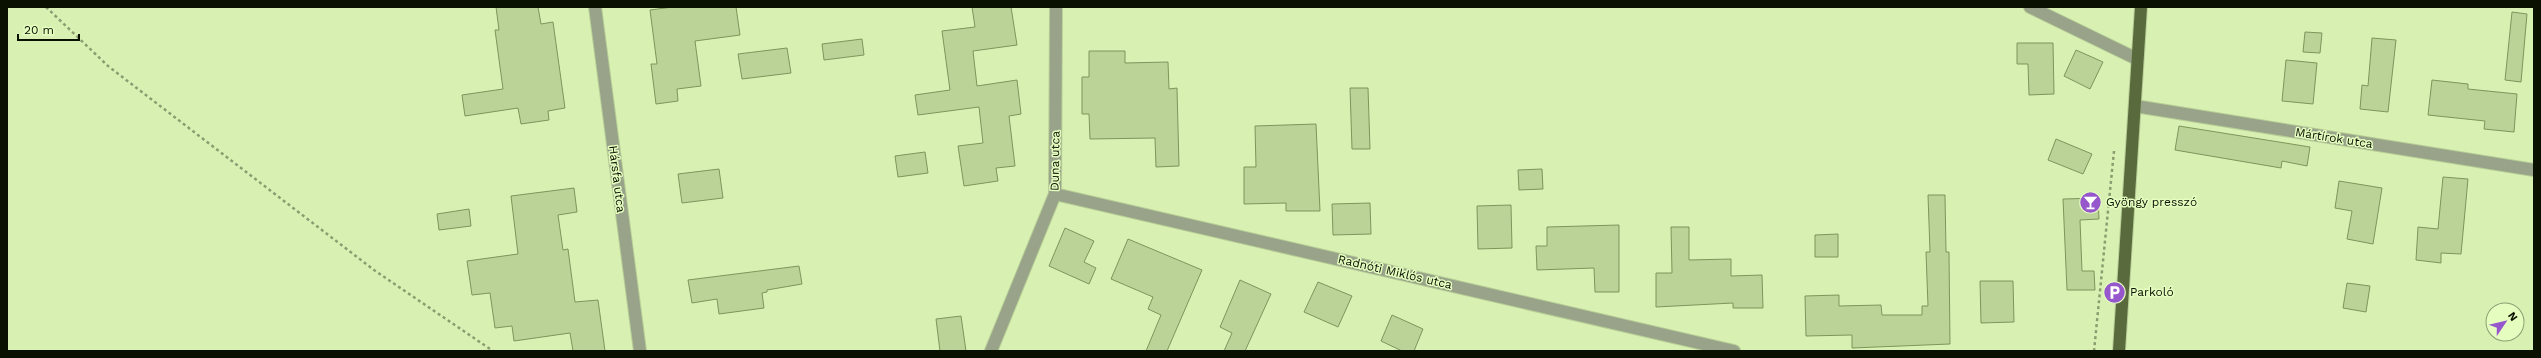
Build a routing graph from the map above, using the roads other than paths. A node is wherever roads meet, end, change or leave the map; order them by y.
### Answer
1 (595, 7) edge
2 (1056, 7) edge
3 (2030, 7) edge
4 (2141, 7) edge
5 (2137, 59) junction
6 (2135, 106) junction
7 (2534, 170) edge
8 (1056, 194) junction
9 (640, 351) edge
10 (991, 351) edge
11 (1734, 351) edge
12 (2119, 351) edge

1 - 9 street, Hársfa utca
2 - 8 street, Duna utca
3 - 5 street
4 - 5 main road
5 - 6 main road
6 - 7 street, Mártírok utca
6 - 12 main road
8 - 10 street, Duna utca
8 - 11 street, Radnóti Miklós utca

